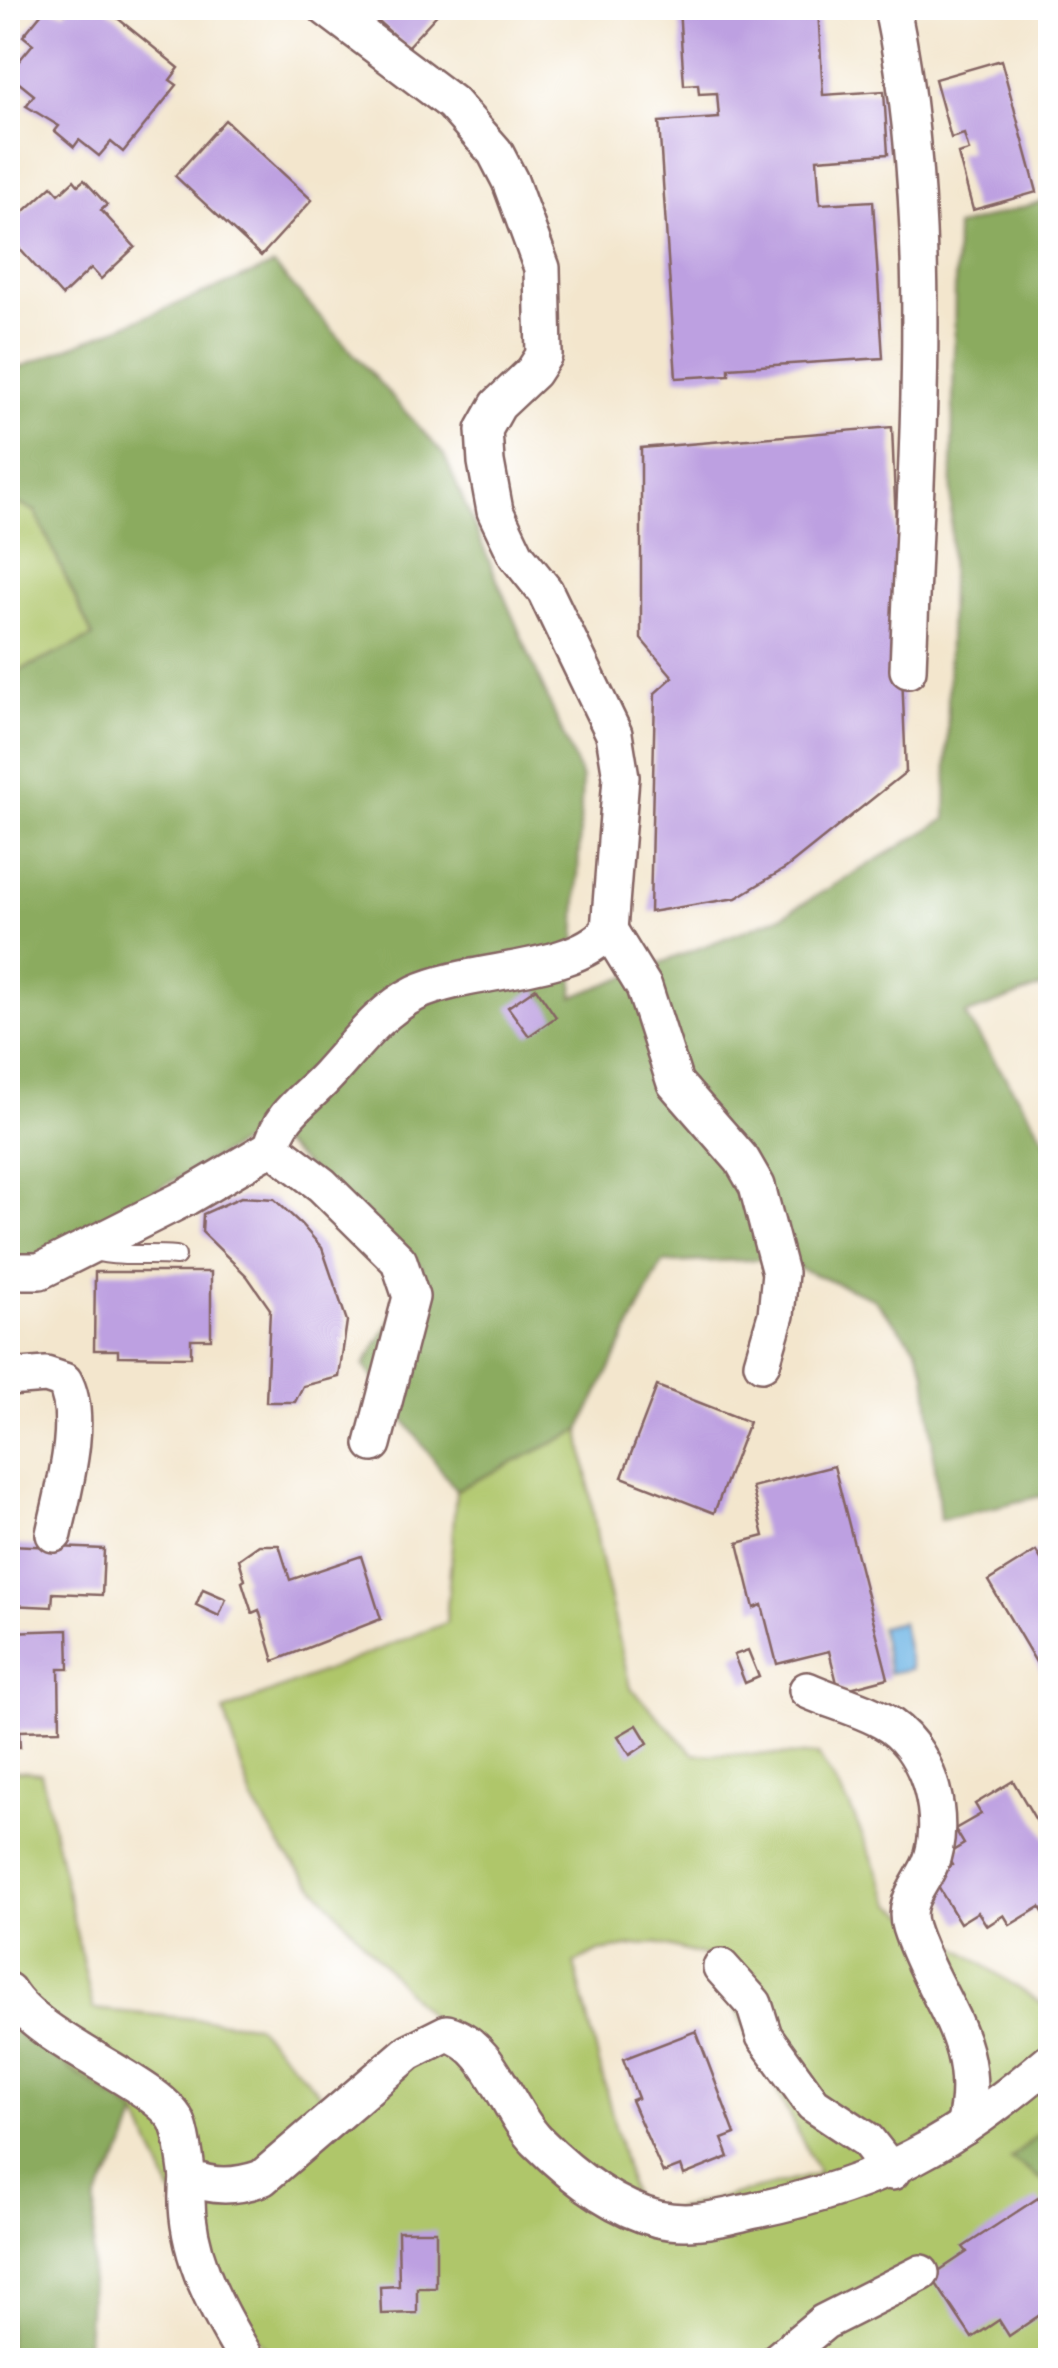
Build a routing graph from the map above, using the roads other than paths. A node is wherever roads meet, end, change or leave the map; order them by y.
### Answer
1 (326, 8) edge
2 (892, 8) edge
3 (908, 670) dead end
4 (608, 930) junction
5 (272, 1147) junction
6 (84, 1248) junction
7 (176, 1256) dead end
8 (8, 1271) edge
9 (762, 1363) dead end
10 (8, 1378) edge
11 (373, 1444) dead end
12 (54, 1534) dead end
13 (807, 1690) dead end
14 (722, 1967) dead end
15 (8, 1991) edge
16 (1050, 2061) edge
17 (964, 2128) junction
18 (892, 2172) junction
19 (188, 2177) junction
20 (921, 2273) dead end
21 (247, 2360) edge
22 (778, 2360) edge

1 - 4 street
2 - 3 street
4 - 5 street
4 - 9 street
5 - 6 street
5 - 11 street
6 - 7 lane
6 - 8 street
10 - 12 street
13 - 17 street
14 - 18 street
15 - 19 street
16 - 17 street
17 - 18 street
18 - 19 street
19 - 21 street
20 - 22 street

